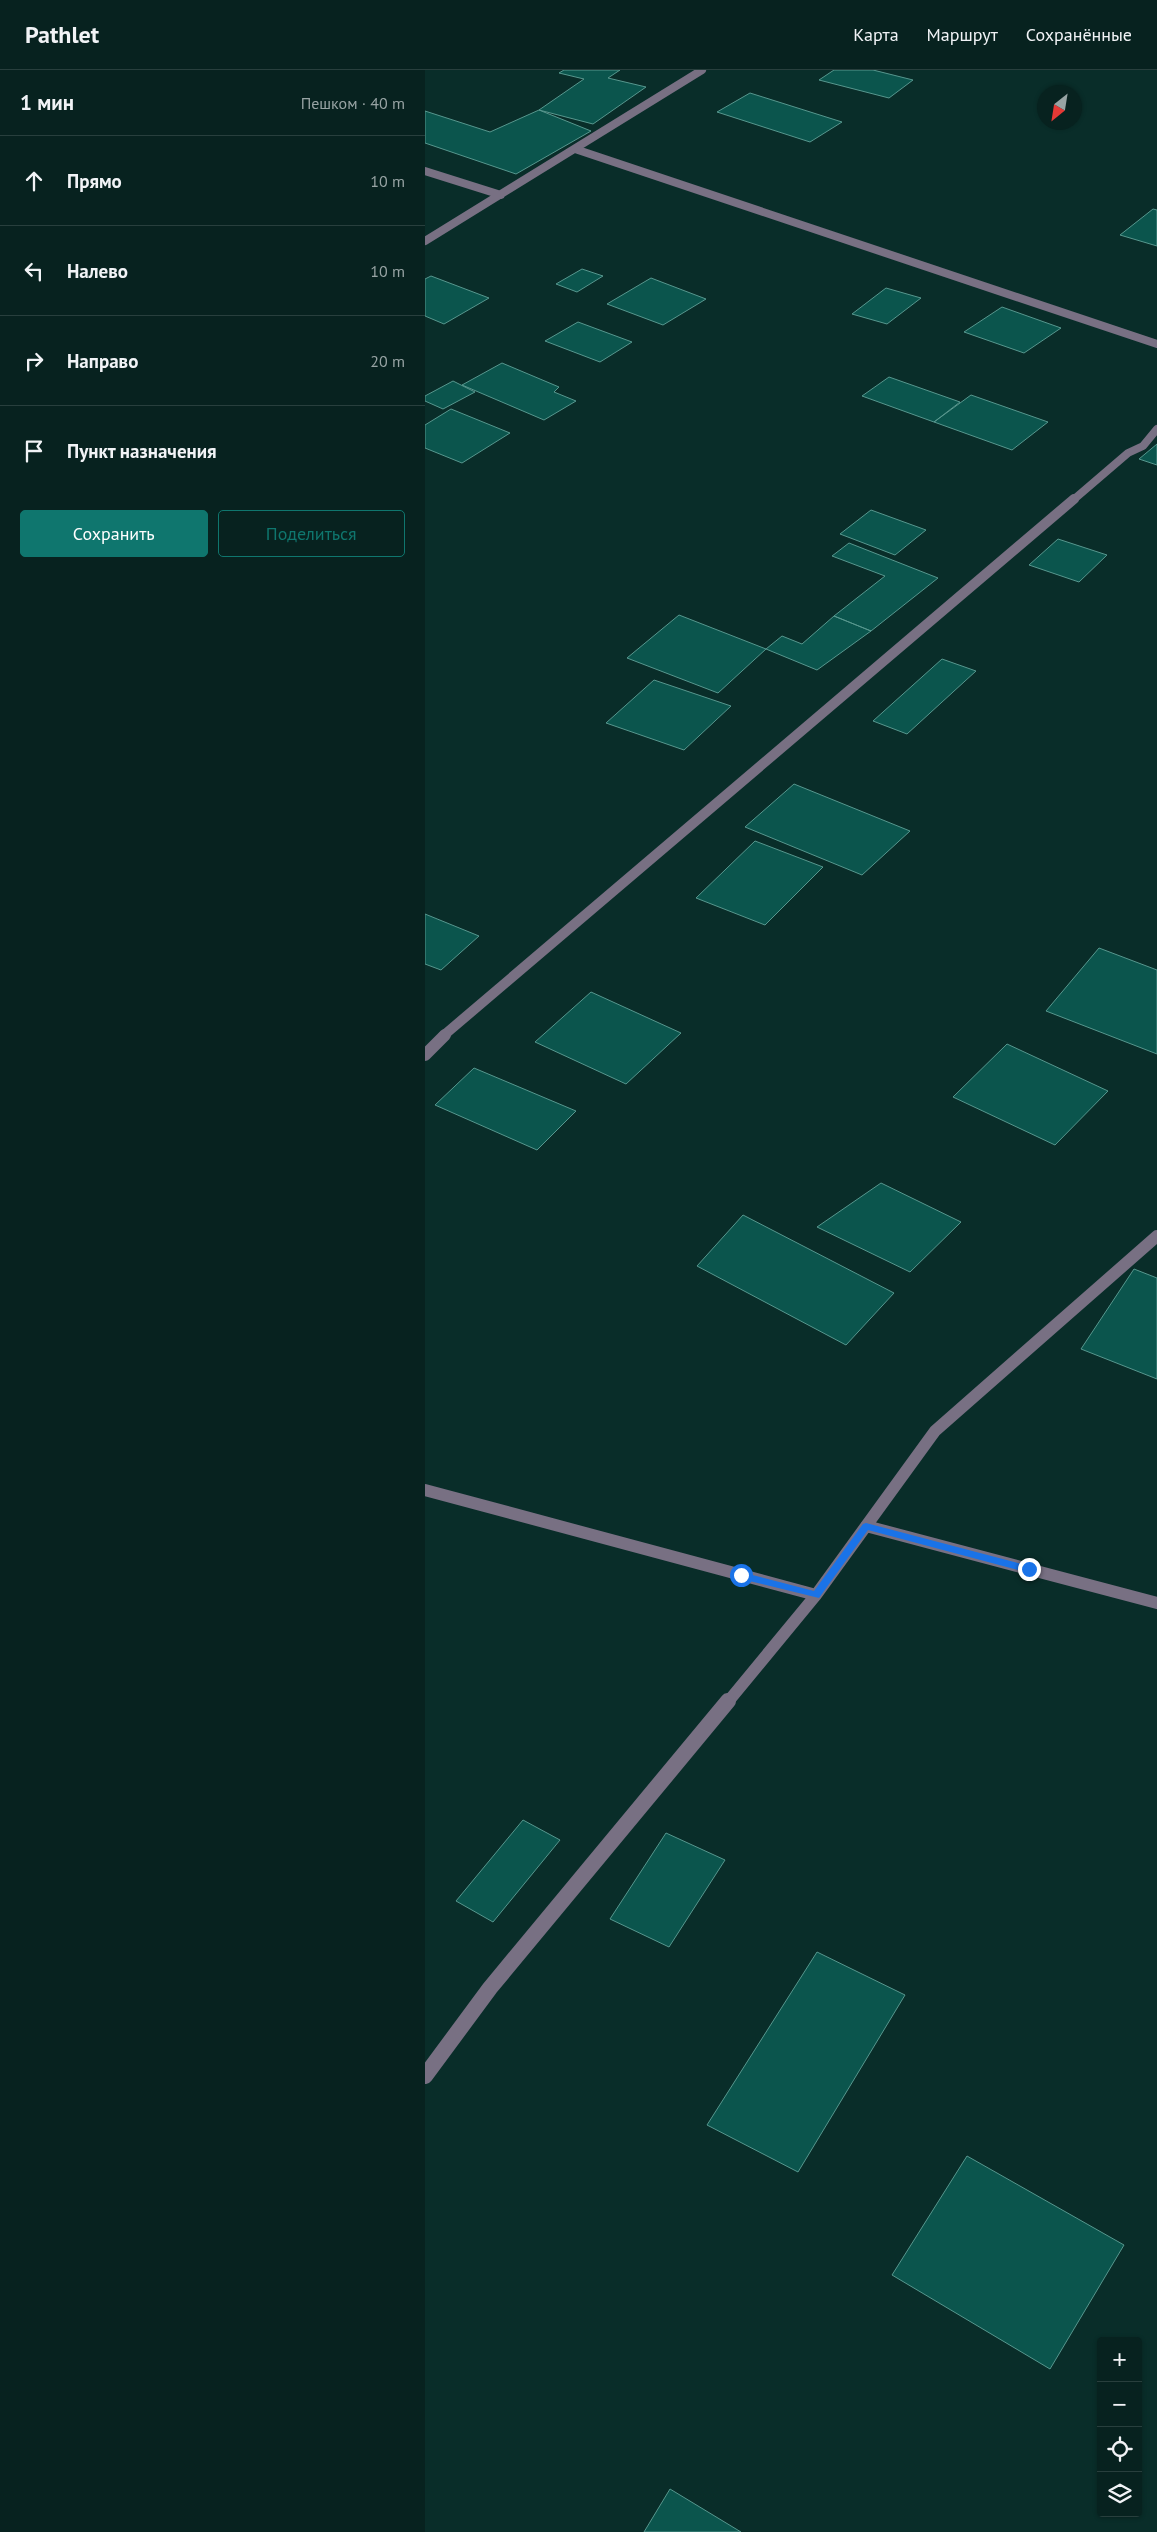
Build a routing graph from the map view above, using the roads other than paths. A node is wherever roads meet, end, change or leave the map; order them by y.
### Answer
1 (702, 70) edge
2 (575, 149) junction
3 (425, 170) edge
4 (501, 196) junction
5 (425, 241) edge
6 (1157, 344) edge
7 (1157, 429) edge
8 (425, 1055) edge
9 (1157, 1236) edge
10 (425, 1490) edge
11 (866, 1526) junction
12 (816, 1595) junction
13 (1157, 1603) edge
14 (425, 2076) edge

1 - 2 street
2 - 4 street
2 - 6 street
3 - 4 street
4 - 5 street
7 - 8 street
9 - 11 street
10 - 12 street
11 - 12 street
11 - 13 street
12 - 14 street

